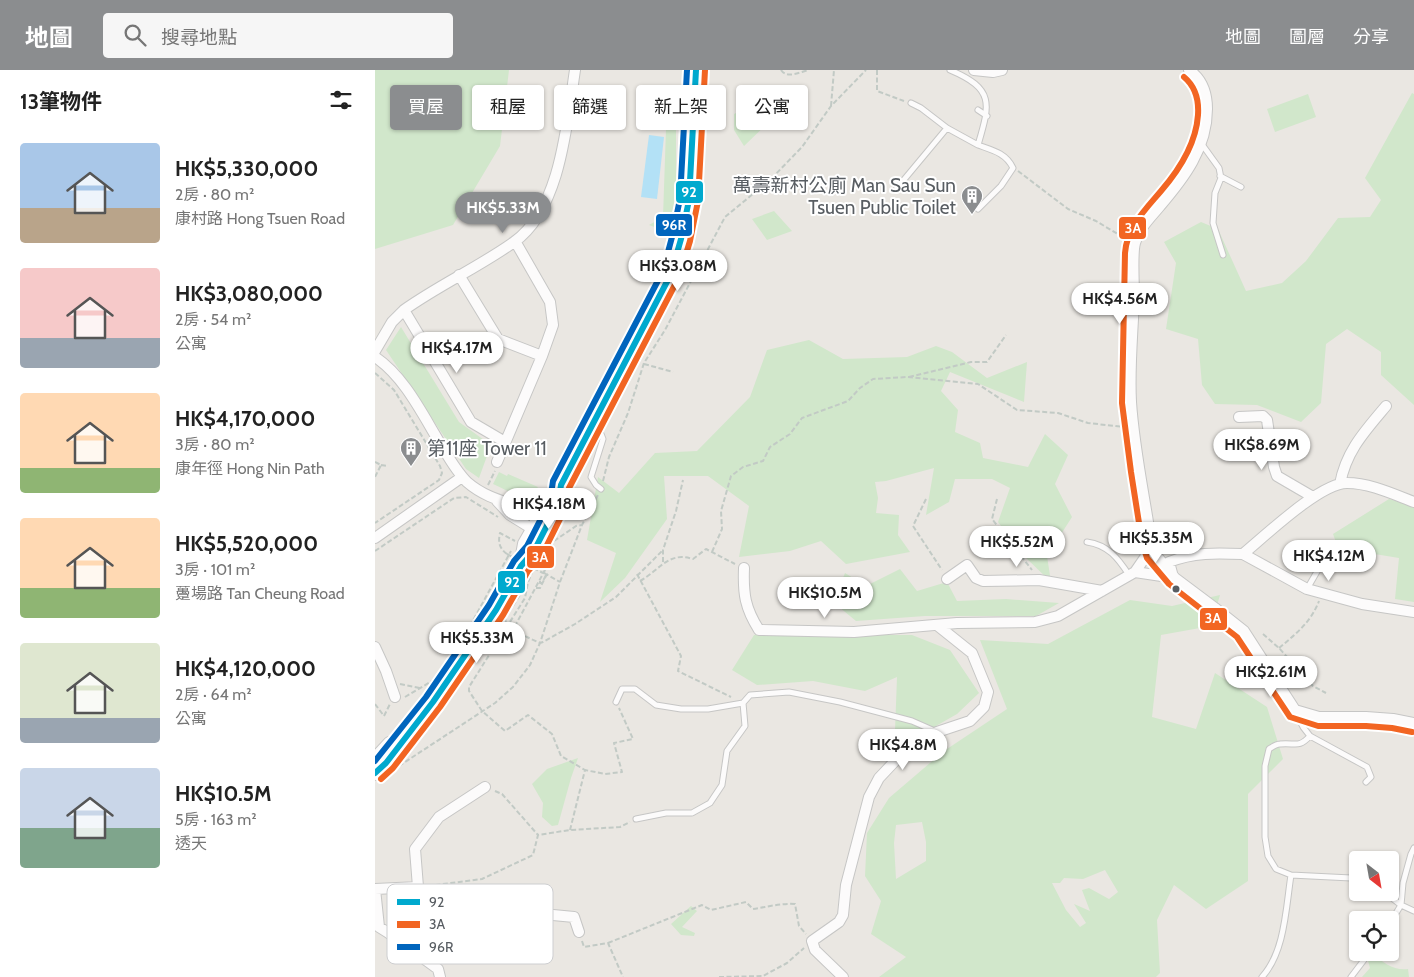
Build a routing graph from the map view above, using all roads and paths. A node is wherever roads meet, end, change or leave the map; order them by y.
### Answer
1 (575, 70) edge
2 (696, 70) edge
3 (781, 70) edge
4 (809, 70) edge
5 (834, 70) edge
6 (866, 70) edge
7 (877, 70) edge
8 (950, 70) edge
9 (974, 70) edge
10 (1002, 70) edge
11 (1189, 70) edge
12 (911, 103) joint
13 (831, 106) junction
14 (978, 110) dead end
15 (987, 116) junction
16 (947, 128) junction
17 (1201, 142) junction
18 (978, 145) junction
19 (1013, 168) junction
20 (1221, 176) junction
21 (1241, 186) dead end
22 (897, 188) dead end
23 (978, 209) dead end
24 (515, 242) junction
25 (1134, 244) junction
26 (1223, 255) dead end
27 (459, 275) junction
28 (404, 310) junction
29 (1006, 335) dead end
30 (375, 351) edge
31 (542, 356) junction
32 (375, 357) edge
33 (643, 364) junction
34 (673, 372) dead end
35 (375, 373) edge
36 (907, 377) junction
37 (1386, 406) dead end
38 (1239, 416) dead end
39 (591, 426) junction
40 (1133, 428) junction
41 (505, 442) junction
42 (375, 462) edge
43 (381, 465) junction
44 (497, 465) joint
45 (387, 466) dead end
46 (375, 477) edge
47 (462, 477) junction
48 (683, 480) dead end
49 (1340, 484) junction
50 (487, 487) dead end
51 (601, 489) junction
52 (1313, 497) junction
53 (926, 499) dead end
54 (997, 499) dead end
55 (497, 501) junction
56 (1414, 502) edge
57 (545, 517) junction
58 (504, 522) dead end
59 (375, 523) edge
60 (582, 526) junction
61 (517, 537) dead end
62 (541, 537) junction
63 (375, 538) edge
64 (1151, 540) junction
65 (1087, 542) dead end
66 (512, 550) dead end
67 (663, 550) junction
68 (375, 551) edge
69 (712, 552) junction
70 (1243, 554) junction
71 (1326, 556) dead end
72 (663, 562) junction
73 (535, 566) dead end
74 (744, 568) joint
75 (543, 573) junction
76 (637, 574) junction
77 (1132, 574) junction
78 (546, 575) junction
79 (1175, 578) junction
80 (947, 579) joint
81 (640, 580) junction
82 (1039, 580) junction
83 (528, 582) junction
84 (560, 582) junction
85 (536, 588) junction
86 (1307, 589) junction
87 (1102, 591) junction
88 (1322, 594) junction
89 (509, 611) dead end
90 (1414, 612) edge
91 (504, 617) dead end
92 (937, 625) junction
93 (507, 628) junction
94 (468, 630) dead end
95 (1263, 634) dead end
96 (540, 643) junction
97 (375, 647) edge
98 (1279, 648) junction
99 (390, 682) junction
100 (421, 688) junction
101 (428, 688) dead end
102 (1325, 693) dead end
103 (409, 695) dead end
104 (393, 699) joint
105 (617, 702) joint
106 (743, 703) junction
107 (375, 704) edge
108 (1295, 710) junction
109 (482, 711) junction
110 (1414, 723) edge
111 (937, 732) junction
112 (1310, 736) junction
113 (380, 760) edge
114 (585, 770) junction
115 (375, 773) edge
116 (1366, 782) dead end
117 (485, 787) joint
118 (636, 819) joint
119 (570, 830) junction
120 (538, 835) junction
121 (1414, 848) edge
122 (1291, 875) junction
123 (1349, 878) edge
124 (418, 884) edge
125 (442, 884) edge
126 (375, 889) edge
127 (1395, 901) edge
128 (1401, 906) junction
129 (1398, 911) edge
130 (1414, 911) edge
131 (553, 915) edge
132 (387, 932) edge
133 (579, 932) joint
134 (813, 941) junction
135 (608, 943) junction
136 (1363, 961) edge
137 (431, 964) edge
138 (439, 977) edge
139 (623, 977) edge
140 (719, 977) edge
141 (843, 977) edge
142 (1262, 977) edge
143 (1351, 977) edge

1 - 24 street
2 - 39 main road
3 - 4 path
5 - 13 path
6 - 13 path
7 - 12 path
8 - 15 lane
9 - 10 street
11 - 17 street
12 - 16 lane
13 - 33 path
14 - 15 lane
15 - 18 lane
16 - 18 lane
16 - 22 lane
17 - 20 lane
17 - 25 street
18 - 19 lane
19 - 23 lane
19 - 25 path
20 - 21 lane
20 - 26 lane
24 - 27 street
24 - 31 street
25 - 40 street
27 - 28 street
27 - 31 street
28 - 30 street
28 - 41 street
29 - 36 path
31 - 41 street
32 - 47 street
33 - 34 path
33 - 51 path
35 - 59 path
36 - 40 path
36 - 69 path
37 - 49 street
38 - 52 street
39 - 51 lane
39 - 57 main road
40 - 64 street
41 - 44 street
42 - 43 path
43 - 45 path
43 - 46 path
44 - 50 path
47 - 55 street
47 - 63 street
48 - 67 path
49 - 52 street
49 - 56 street
51 - 60 path
52 - 70 street
53 - 80 path
54 - 82 path
55 - 57 street
55 - 62 street
57 - 62 main road
58 - 68 path
60 - 62 path
60 - 84 path
61 - 75 path, bridge
62 - 113 main road
64 - 77 street
64 - 79 street
65 - 77 lane
66 - 94 path
67 - 72 path
67 - 76 path
69 - 72 path
69 - 74 path
70 - 79 street
70 - 86 street
71 - 86 lane
72 - 81 path
73 - 83 path
74 - 92 street
75 - 78 path
75 - 85 path
76 - 81 path
76 - 96 path
77 - 79 street
77 - 87 street
78 - 84 path
78 - 85 path
79 - 108 street
80 - 82 street
81 - 106 path
82 - 87 street
83 - 89 path
83 - 93 path
84 - 96 path
85 - 93 path
86 - 88 street
87 - 92 street
88 - 90 street
88 - 98 path
91 - 93 path
92 - 111 street
93 - 96 path
93 - 109 path
95 - 98 path
96 - 109 path
97 - 99 street
98 - 102 path
99 - 100 path
99 - 104 street
100 - 101 path
100 - 103 path
104 - 107 path
105 - 106 lane
105 - 114 path
106 - 111 lane
106 - 118 lane
108 - 110 street
108 - 112 lane
109 - 113 path
109 - 114 path
111 - 134 street
112 - 116 lane
112 - 122 lane
113 - 115 main road
114 - 119 path
117 - 120 path
117 - 124 street
118 - 119 path
119 - 120 path
120 - 125 path
121 - 128 lane
122 - 123 lane
122 - 142 lane
126 - 132 street
127 - 128 lane
128 - 129 lane
128 - 130 lane
131 - 133 street
133 - 135 path
134 - 135 path
134 - 140 path
134 - 141 street
135 - 139 path
136 - 143 lane
137 - 138 street

